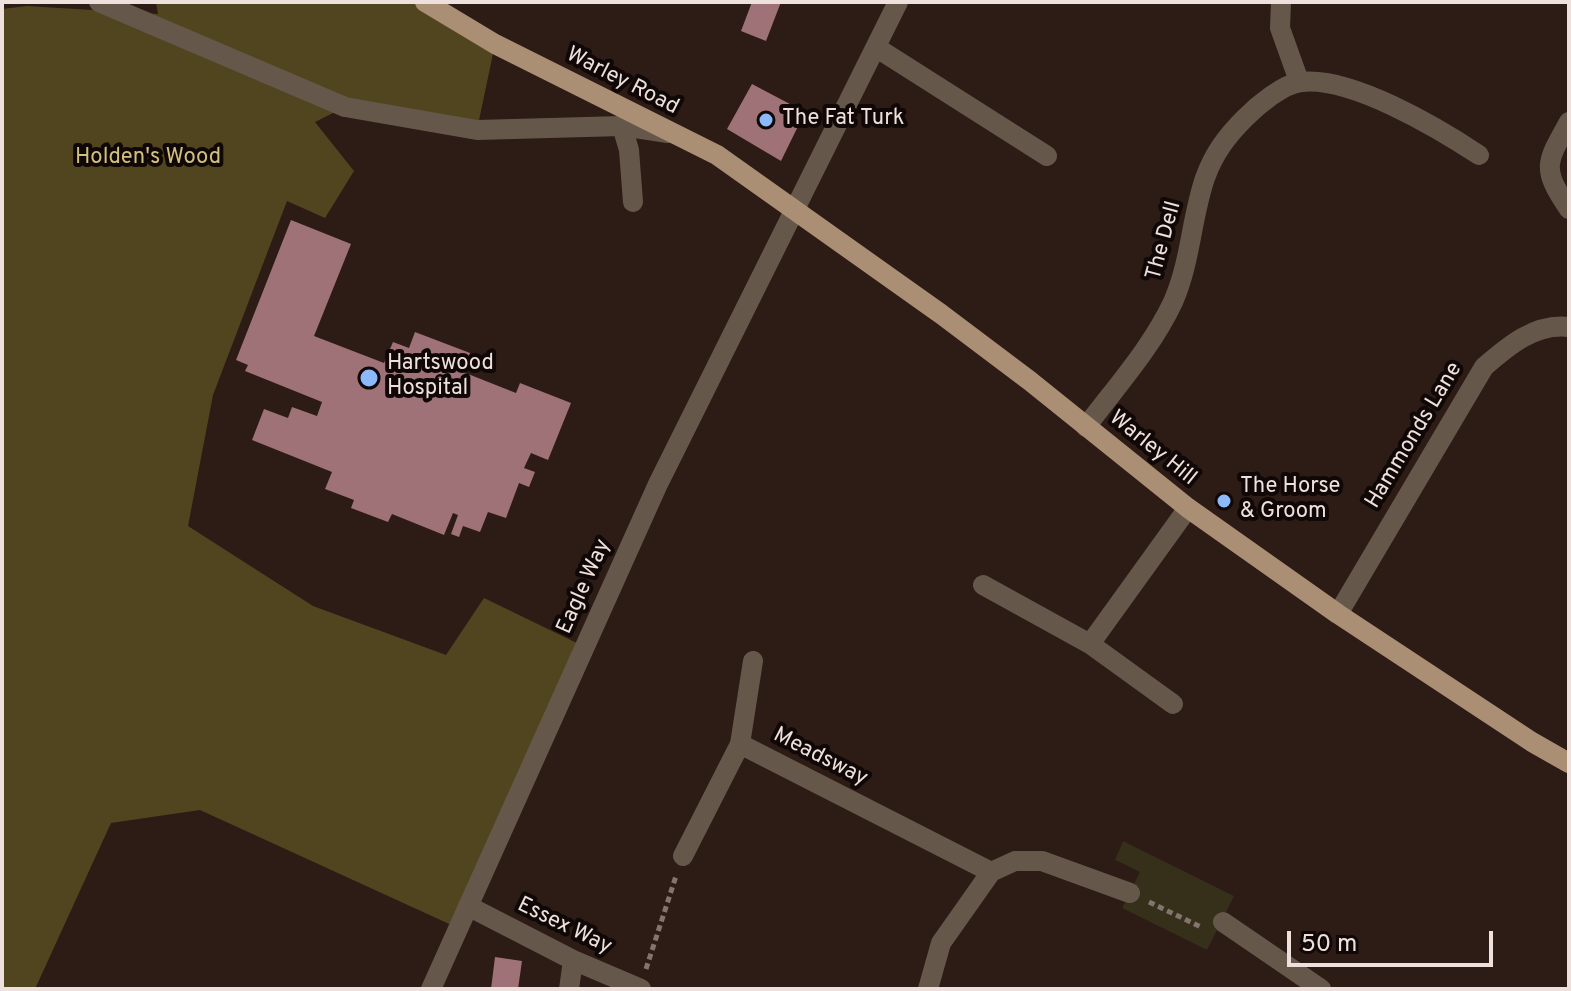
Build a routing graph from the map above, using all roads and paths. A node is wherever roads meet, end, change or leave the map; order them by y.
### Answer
1 (99, 2) edge
2 (425, 2) edge
3 (898, 2) edge
4 (1281, 2) edge
5 (877, 48) junction
6 (1299, 81) junction
7 (1569, 122) edge
8 (622, 126) junction
9 (668, 133) junction
10 (1479, 155) dead end
11 (1047, 156) dead end
12 (633, 202) dead end
13 (1569, 209) edge
14 (795, 210) junction
15 (1569, 327) edge
16 (1086, 427) junction
17 (1188, 508) junction
18 (983, 585) dead end
19 (1338, 614) junction
20 (1090, 644) junction
21 (753, 661) dead end
22 (1173, 704) dead end
23 (740, 744) junction
24 (1568, 760) edge
25 (683, 856) joint
26 (991, 872) junction
27 (1130, 893) joint
28 (468, 906) junction
29 (1223, 922) joint
30 (573, 960) junction
31 (431, 989) edge
32 (569, 989) edge
33 (640, 989) edge
34 (928, 989) edge
35 (1321, 989) edge

1 - 8 street
2 - 9 main road, Warley Road
3 - 5 street, Eagle Way
4 - 6 street
5 - 11 street
5 - 14 street, Eagle Way
6 - 10 street
6 - 16 street, The Dell
7 - 13 street
8 - 9 street
8 - 12 street
9 - 14 main road, Warley Road
14 - 16 main road, Warley Hill
14 - 28 street, Eagle Way
15 - 19 street, Hammonds Lane
16 - 17 main road, Warley Hill
17 - 19 main road, Warley Hill
17 - 20 street
18 - 20 street
19 - 24 main road, Warley Hill
20 - 22 street
21 - 23 street
23 - 25 street, Meadsway
23 - 26 street, Meadsway
25 - 33 path
26 - 27 street
26 - 34 street
27 - 29 path
28 - 30 street, Essex Way
28 - 31 street, Eagle Way
29 - 35 street
30 - 32 street
30 - 33 street, Essex Way

